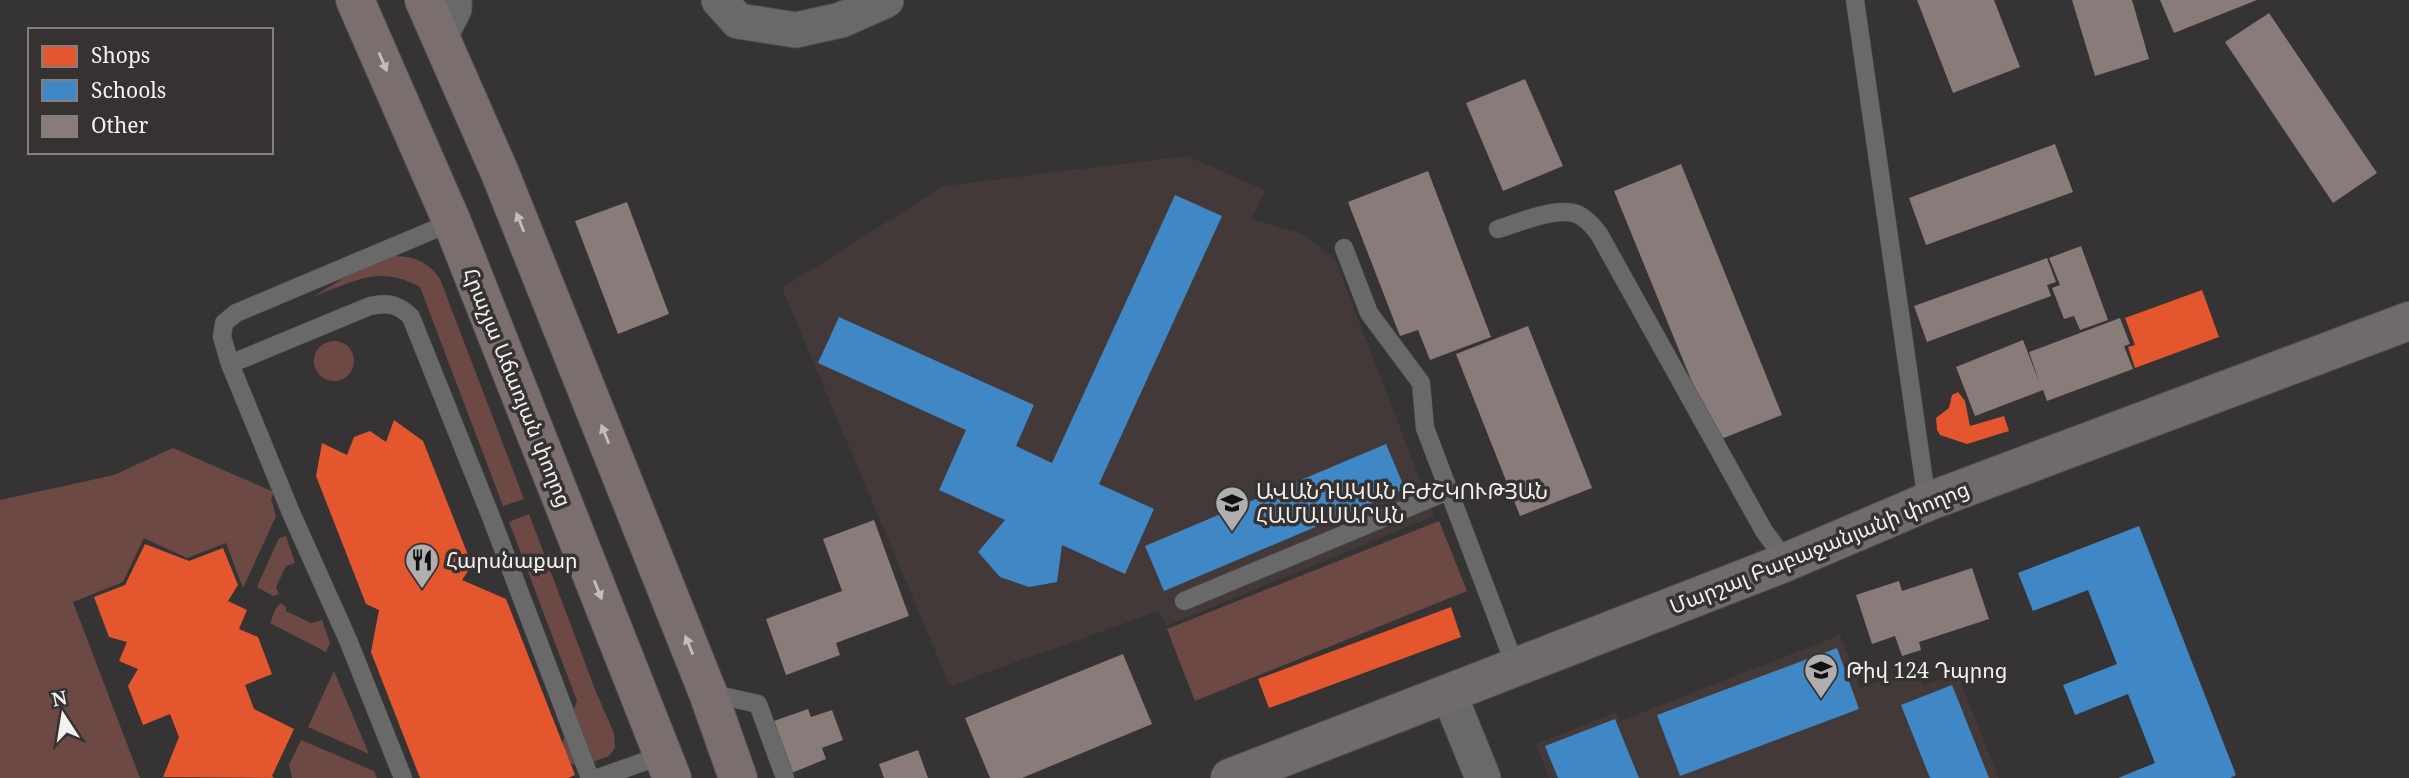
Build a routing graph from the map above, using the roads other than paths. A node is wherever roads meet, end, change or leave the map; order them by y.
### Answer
1 (355, 0) edge
2 (424, 0) edge
3 (454, 0) edge
4 (719, 0) edge
5 (886, 0) edge
6 (1855, 0) edge
7 (440, 36) junction
8 (452, 222) junction
9 (1498, 229) dead end
10 (1343, 248) dead end
11 (2409, 321) edge
12 (230, 364) junction
13 (1448, 491) junction
14 (1927, 502) junction
15 (1787, 562) junction
16 (1184, 601) dead end
17 (1516, 668) junction
18 (708, 693) junction
19 (1449, 694) junction
20 (667, 767) edge
21 (403, 778) edge
22 (590, 778) edge
23 (598, 778) edge
24 (738, 778) edge
25 (785, 778) edge
26 (1230, 778) edge
27 (1483, 778) edge

1 -> 8 highway, Հրաչյա Աճառյան փողոց
2 - 7 highway
3 - 7 street
4 - 5 street
6 - 14 lane
18 -> 7 highway
8 - 12 lane
8 -> 20 highway, Հրաչյա Աճառյան փողոց
9 - 15 lane
10 - 13 lane
11 - 14 main road, Մարշալ Բաբաջանյանի փողոց
12 - 21 lane
12 - 22 lane
13 - 16 lane
13 - 17 lane
14 - 15 main road, Մարշալ Բաբաջանյանի փողոց
15 - 17 main road, Մարշալ Բաբաջանյանի փողոց
17 - 19 main road, Մարշալ Բաբաջանյանի փողոց
18 - 24 highway
18 - 25 lane
19 - 26 main road, Մարշալ Բաբաջանյանի փողոց
19 - 27 street
20 - 23 lane

